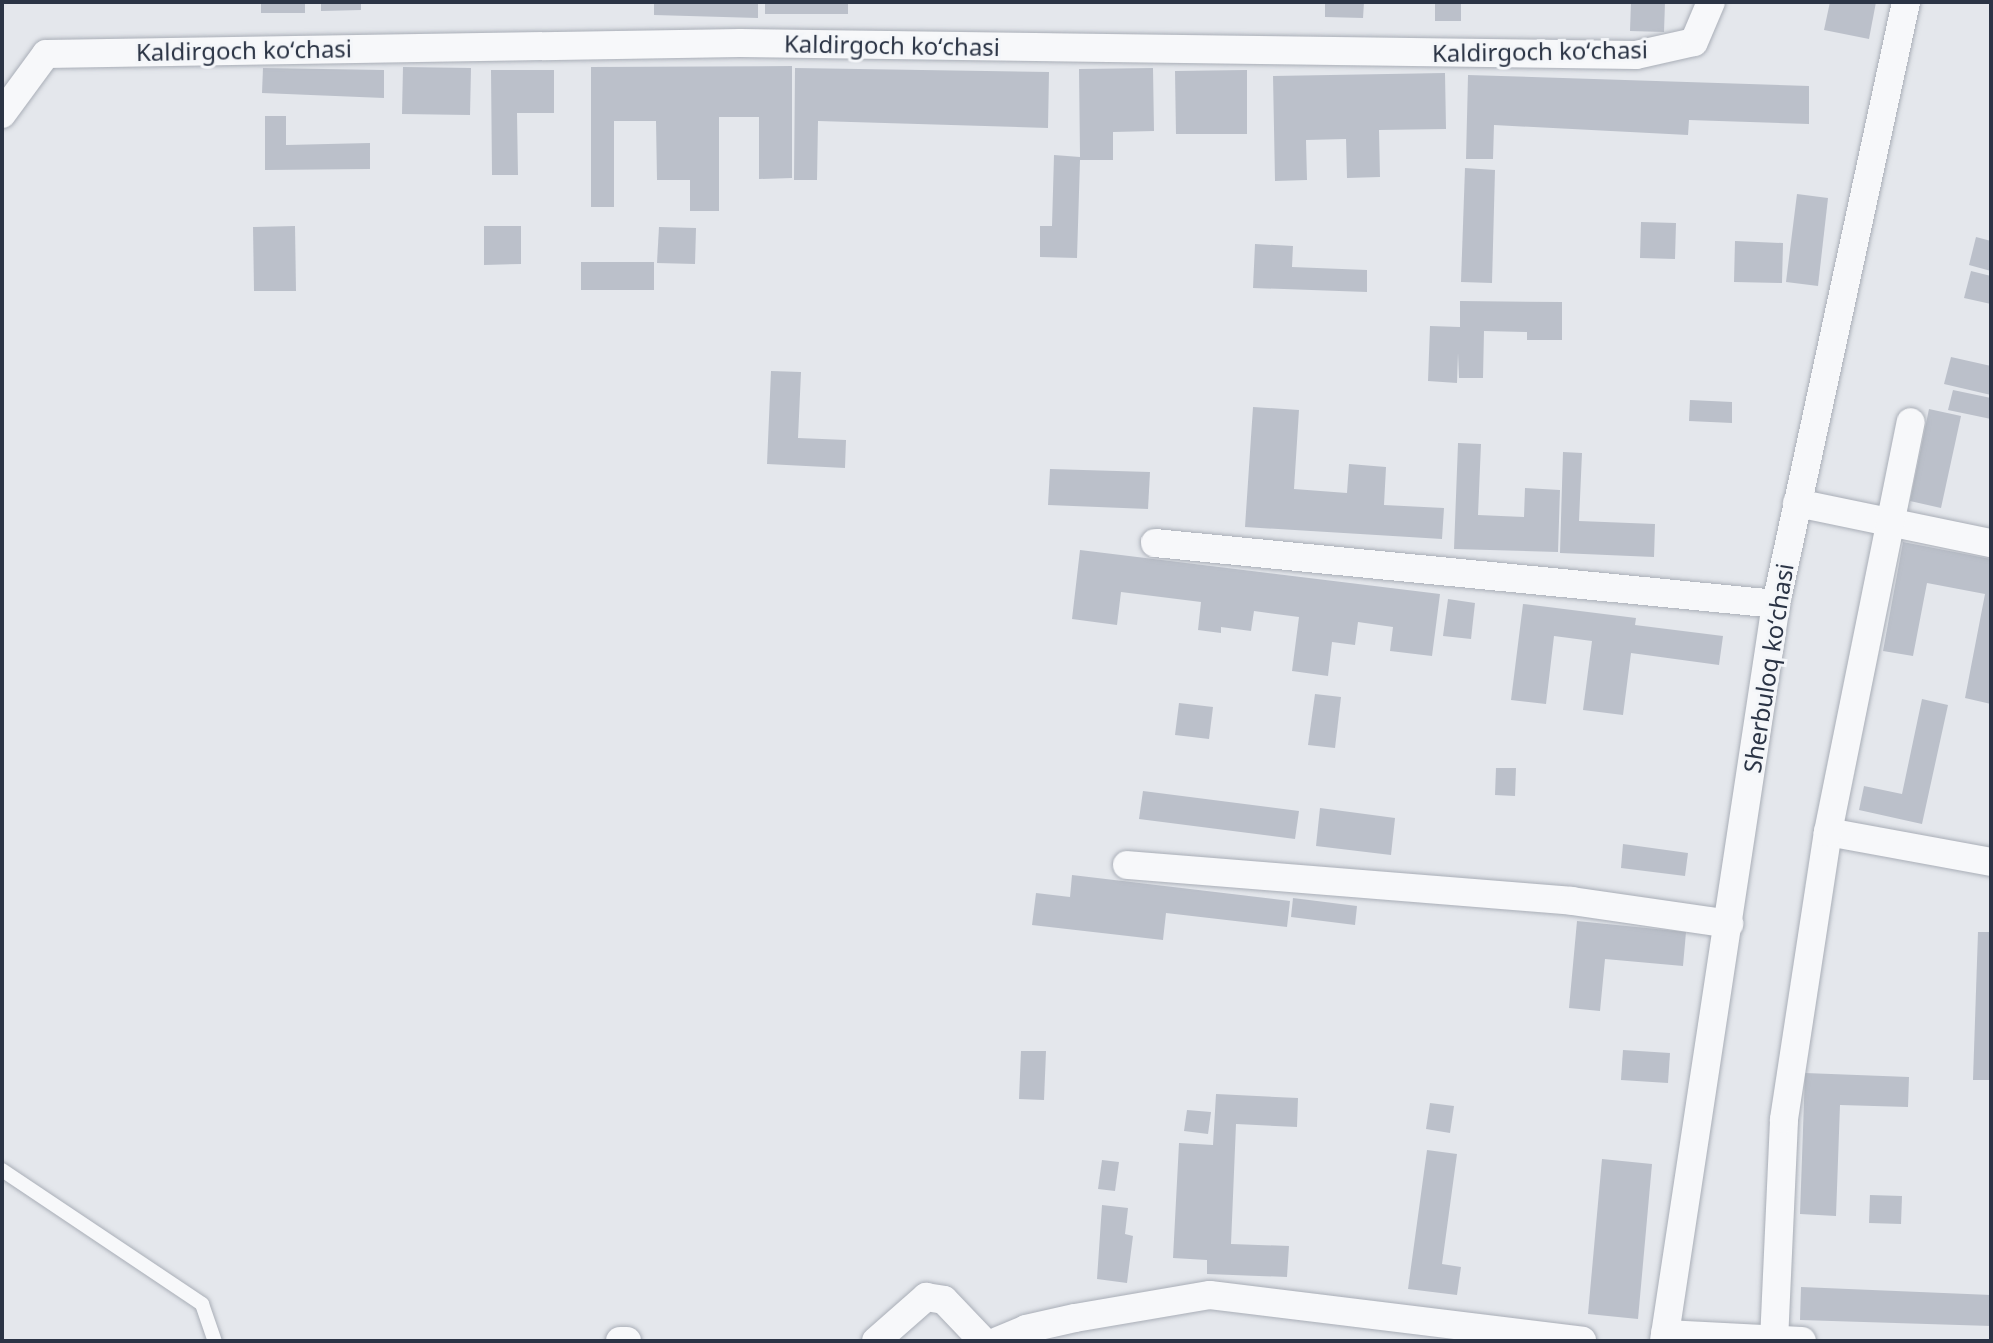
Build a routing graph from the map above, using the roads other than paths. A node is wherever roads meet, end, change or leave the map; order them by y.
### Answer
1 (1711, 2) edge
2 (1906, 2) edge
3 (2, 114) edge
4 (1911, 422) dead end
5 (1797, 503) junction
6 (1892, 524) junction
7 (1155, 543) dead end
8 (1991, 543) edge
9 (1776, 604) junction
10 (1828, 832) junction
11 (1991, 862) edge
12 (1127, 865) dead end
13 (1729, 924) junction
14 (2, 1170) edge
15 (1665, 1338) edge
16 (1783, 1340) edge
17 (215, 1341) edge
18 (620, 1341) edge
19 (627, 1341) edge
20 (876, 1341) edge
21 (983, 1341) edge
22 (998, 1341) edge
23 (1582, 1341) edge

1 - 3 street, Kaldirgoch koʻchasi
2 - 5 street, Sherbuloq koʻchasi
4 - 6 street
5 - 6 street
5 - 9 street, Sherbuloq koʻchasi
6 - 8 street
6 - 10 street
7 - 9 street
9 - 13 street, Sherbuloq koʻchasi
10 - 11 street
10 - 16 street
12 - 13 street
13 - 15 street, Sherbuloq koʻchasi
14 - 17 lane
15 - 16 street
18 - 19 street
20 - 21 street
22 - 23 street

